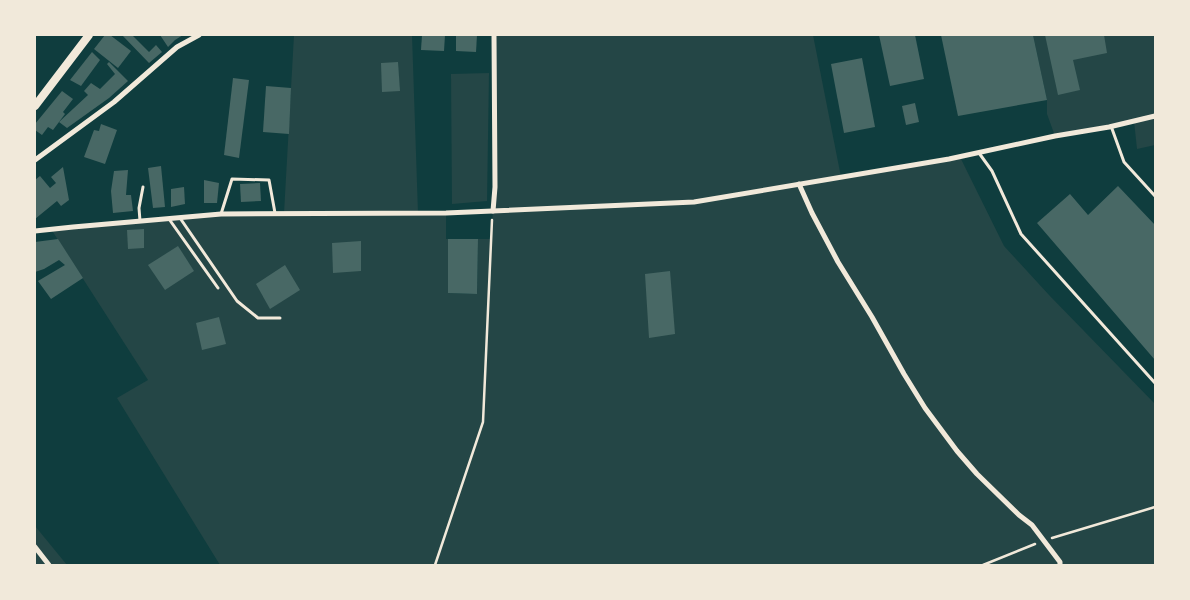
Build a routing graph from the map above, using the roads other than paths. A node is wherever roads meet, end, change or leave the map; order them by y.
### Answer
1 (89, 35) edge
2 (199, 35) edge
3 (494, 35) edge
4 (35, 106) edge
5 (1155, 116) edge
6 (1111, 126) junction
7 (980, 153) junction
8 (35, 160) edge
9 (799, 184) junction
10 (143, 187) dead end
11 (1155, 196) edge
12 (492, 211) junction
13 (276, 213) junction
14 (221, 214) junction
15 (180, 217) junction
16 (168, 218) junction
17 (140, 221) junction
18 (35, 231) edge
19 (218, 288) dead end
20 (280, 318) dead end
21 (1155, 383) edge
22 (35, 547) edge
23 (49, 565) edge
24 (1060, 565) edge

1 - 4 street
2 - 8 street
3 - 12 street
5 - 6 street
6 - 7 street
6 - 11 lane
7 - 9 street
7 - 21 lane
9 - 12 street
9 - 24 street
10 - 17 lane
12 - 13 street
13 - 14 street
13 - 14 lane
14 - 15 street
15 - 16 street
15 - 20 lane
16 - 17 street
16 - 19 lane
17 - 18 street
22 - 23 street

